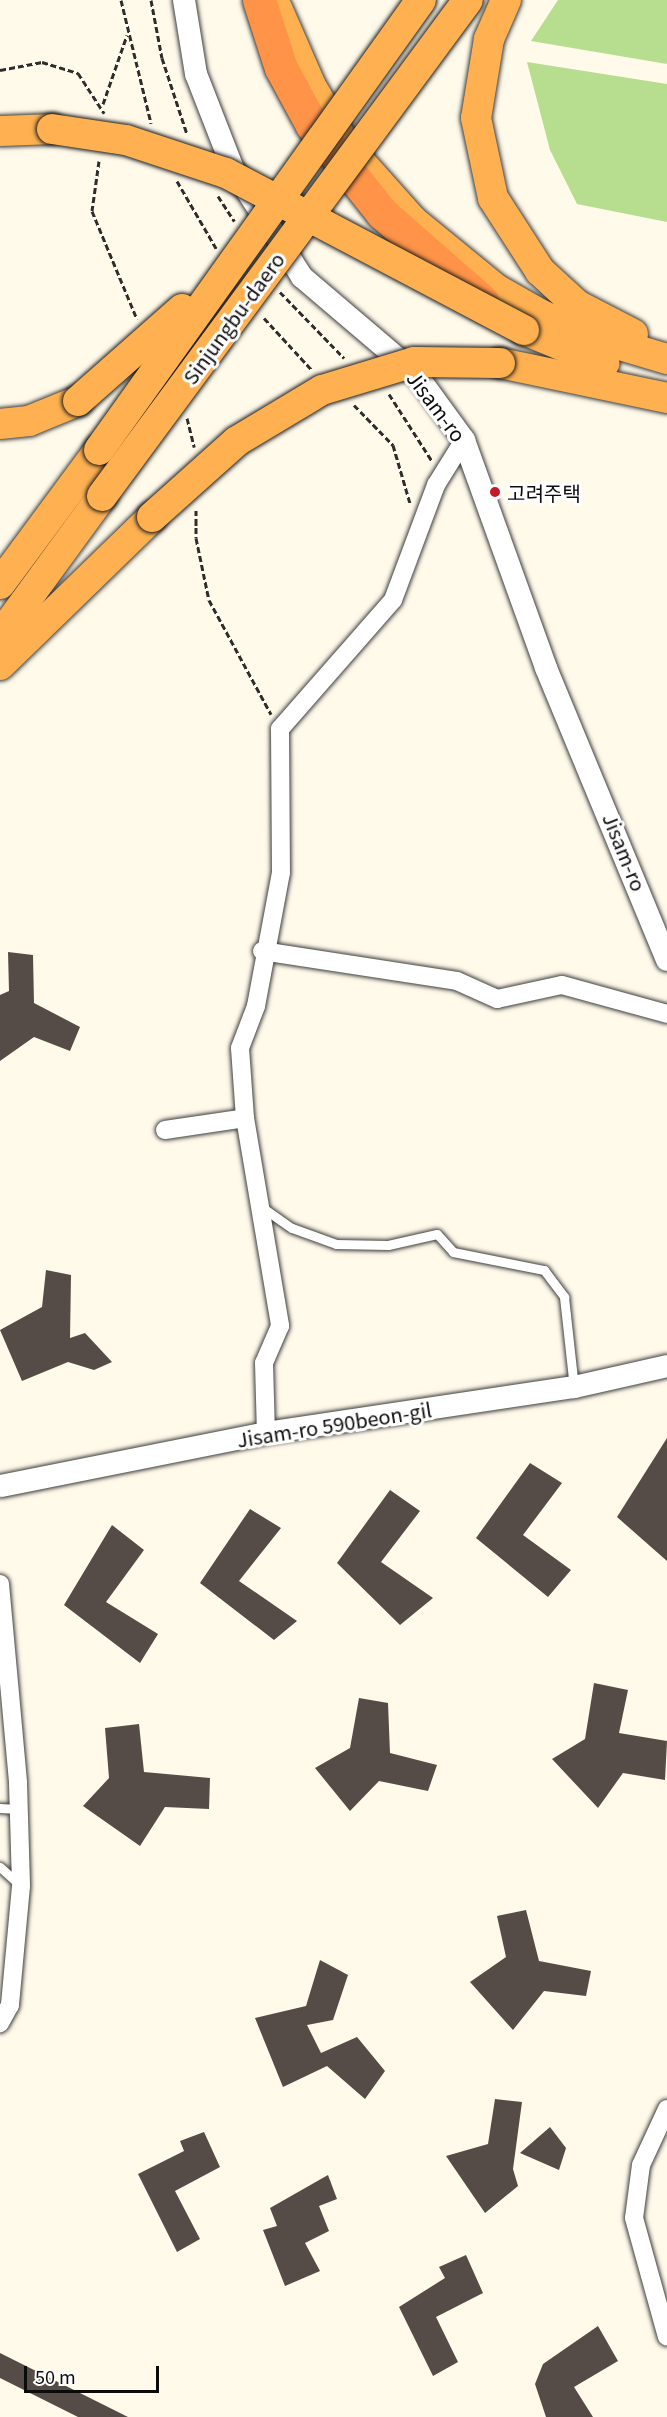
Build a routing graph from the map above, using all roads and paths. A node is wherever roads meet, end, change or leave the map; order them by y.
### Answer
1 (184, 0) edge
2 (259, 0) edge
3 (274, 0) edge
4 (421, 0) edge
5 (468, 0) edge
6 (506, 0) edge
7 (127, 33) dead end
8 (103, 104) dead end
9 (0, 131) edge
10 (242, 250) junction
11 (524, 330) junction
12 (667, 346) edge
13 (667, 359) edge
14 (667, 382) edge
15 (667, 398) edge
16 (0, 424) edge
17 (464, 440) junction
18 (0, 584) edge
19 (0, 636) edge
20 (0, 665) edge
21 (662, 930) edge
22 (262, 951) junction
23 (667, 960) edge
24 (667, 1014) edge
25 (245, 1118) junction
26 (165, 1130) dead end
27 (263, 1208) junction
28 (667, 1366) edge
29 (574, 1387) junction
30 (266, 1433) junction
31 (0, 1487) edge
32 (0, 1584) edge
33 (9, 1808) edge
34 (0, 1867) edge
35 (21, 1886) junction
36 (0, 2023) edge
37 (667, 2109) edge
38 (667, 2337) edge

1 - 17 street, Jisam-ro
2 - 11 highway
3 - 13 highway
4 - 10 highway, Sinjungbu-daero, bridge
5 - 19 highway, Sinjungbu-daero, bridge
6 - 12 highway
7 - 8 path
9 - 11 highway, bridge
10 - 16 highway, bridge
10 - 18 highway, Sinjungbu-daero, bridge
11 - 14 highway
15 - 20 highway, bridge
17 - 21 street, Jisam-ro
17 - 22 street
21 - 23 street, Jisam-ro
22 - 24 street
22 - 25 street
25 - 26 street
25 - 27 street
27 - 29 lane
27 - 30 street
28 - 29 street, Jisam-ro 590beon-gil
29 - 30 street, Jisam-ro 590beon-gil
30 - 31 street, Jisam-ro 590beon-gil
32 - 33 street
33 - 35 street
34 - 35 lane
35 - 36 street
37 - 38 street

